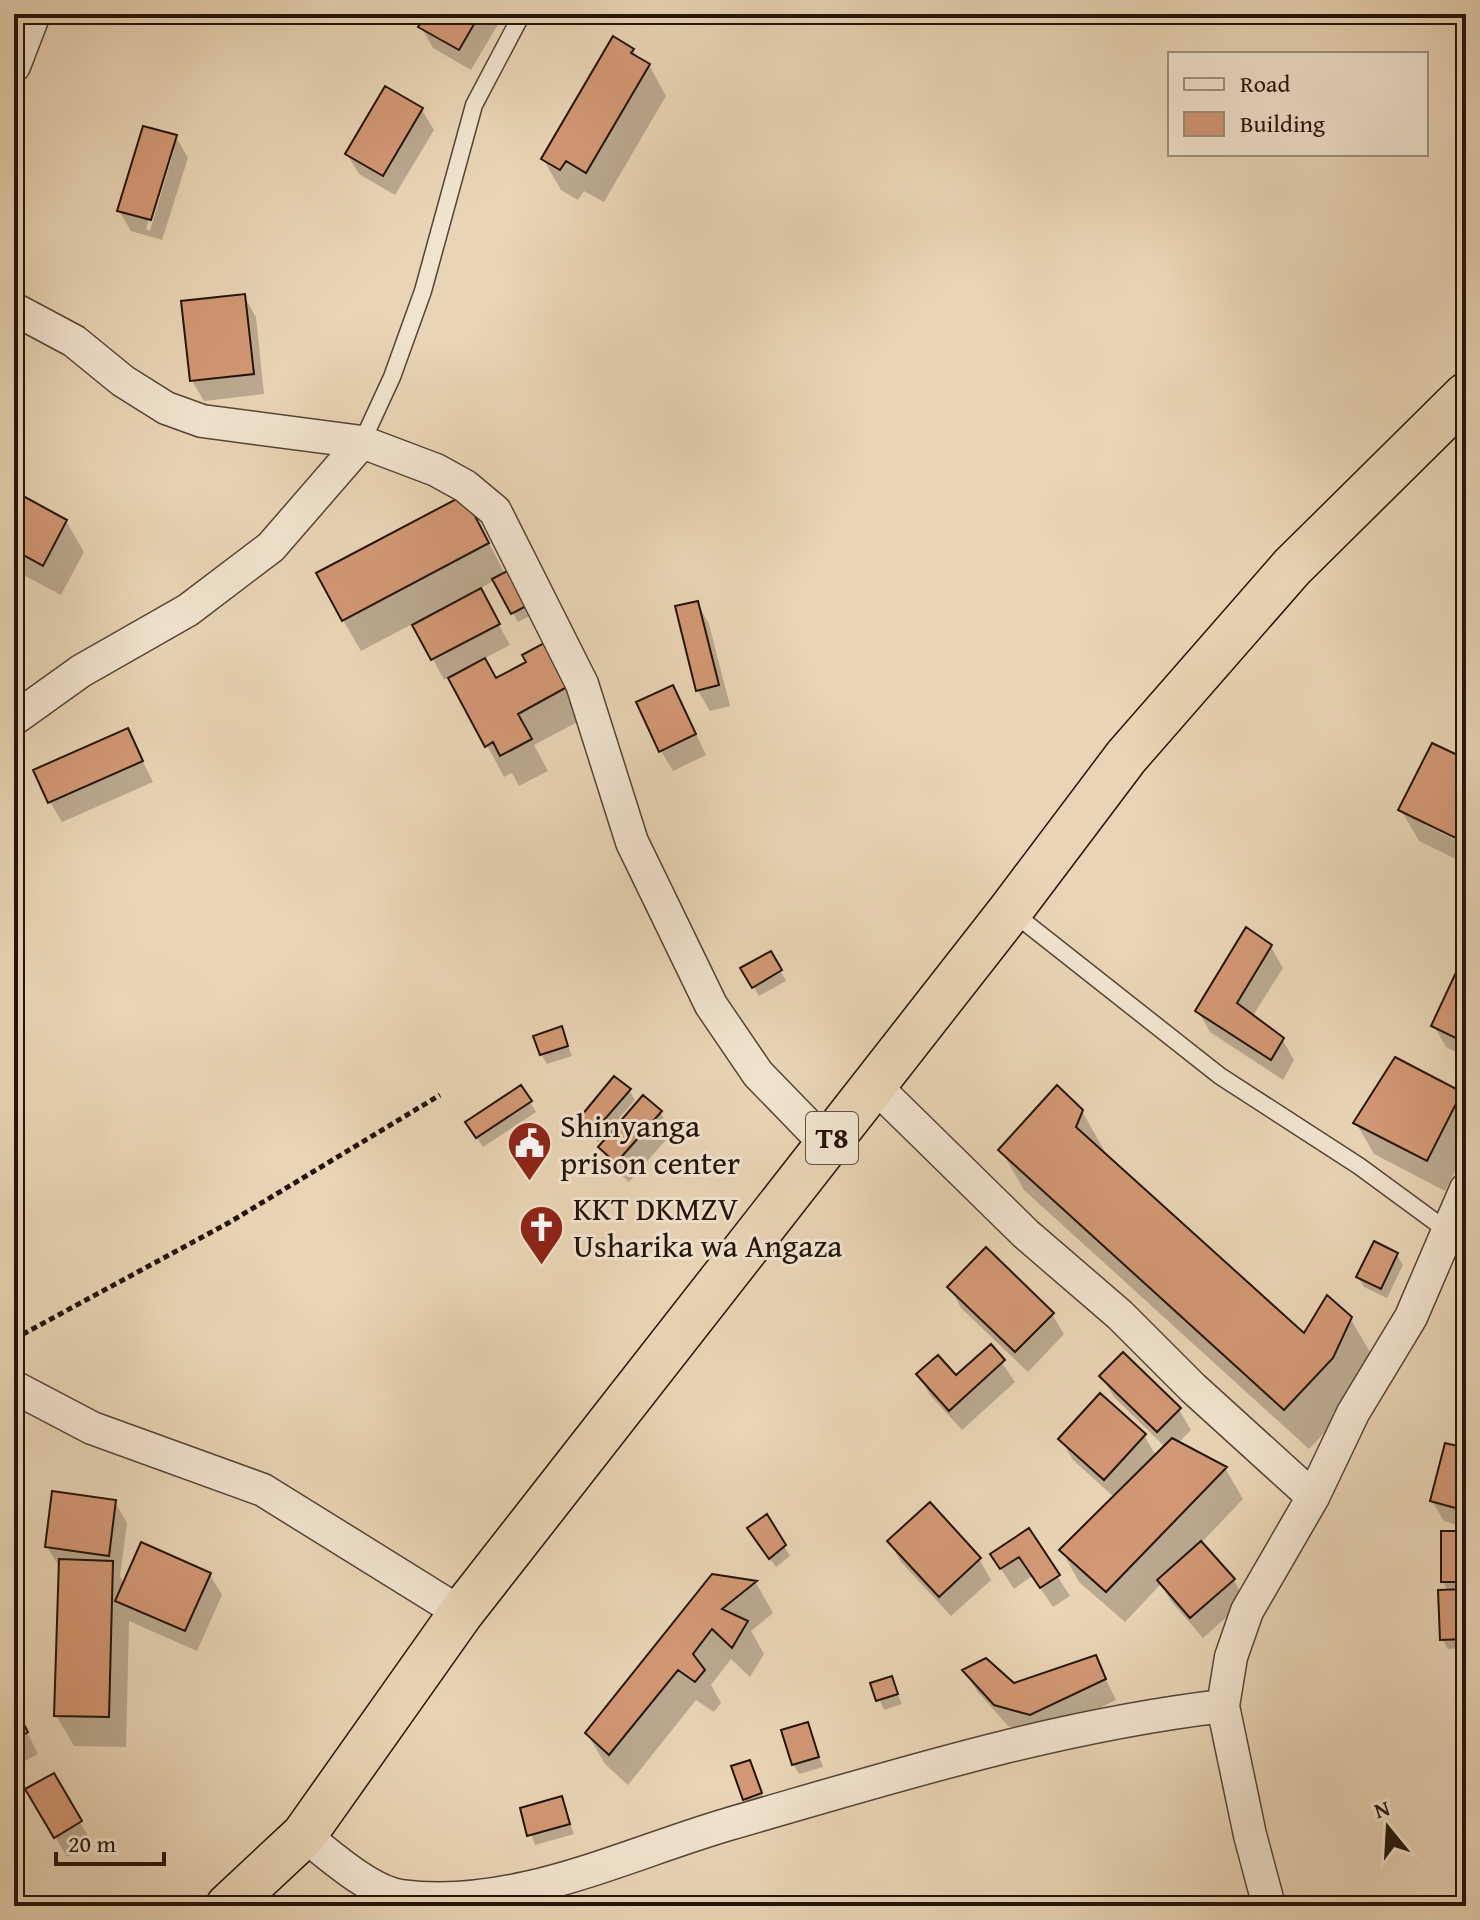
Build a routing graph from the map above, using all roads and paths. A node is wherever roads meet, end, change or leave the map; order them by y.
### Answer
1 (522, 14) edge
2 (25, 24) edge
3 (14, 66) edge
4 (14, 309) edge
5 (1466, 395) edge
6 (362, 442) junction
7 (14, 719) edge
8 (1010, 911) junction
9 (874, 1085) junction
10 (440, 1095) dead end
11 (826, 1144) junction
12 (1466, 1189) edge
13 (1449, 1232) junction
14 (14, 1339) edge
15 (14, 1387) edge
16 (1313, 1497) junction
17 (461, 1613) junction
18 (1223, 1706) junction
19 (304, 1835) junction
20 (228, 1906) edge
21 (1269, 1906) edge

1 - 6 lane
2 - 3 street
4 - 6 street
5 - 8 highway, T8
6 - 7 street
6 - 11 street
8 - 9 highway, T8
8 - 13 lane
9 - 11 highway, T8
9 - 16 street
10 - 14 path
11 - 17 highway, T8
12 - 13 street
13 - 16 street
15 - 17 street
16 - 18 street
17 - 19 highway, T8
18 - 19 street
18 - 21 street
19 - 20 highway, T8

